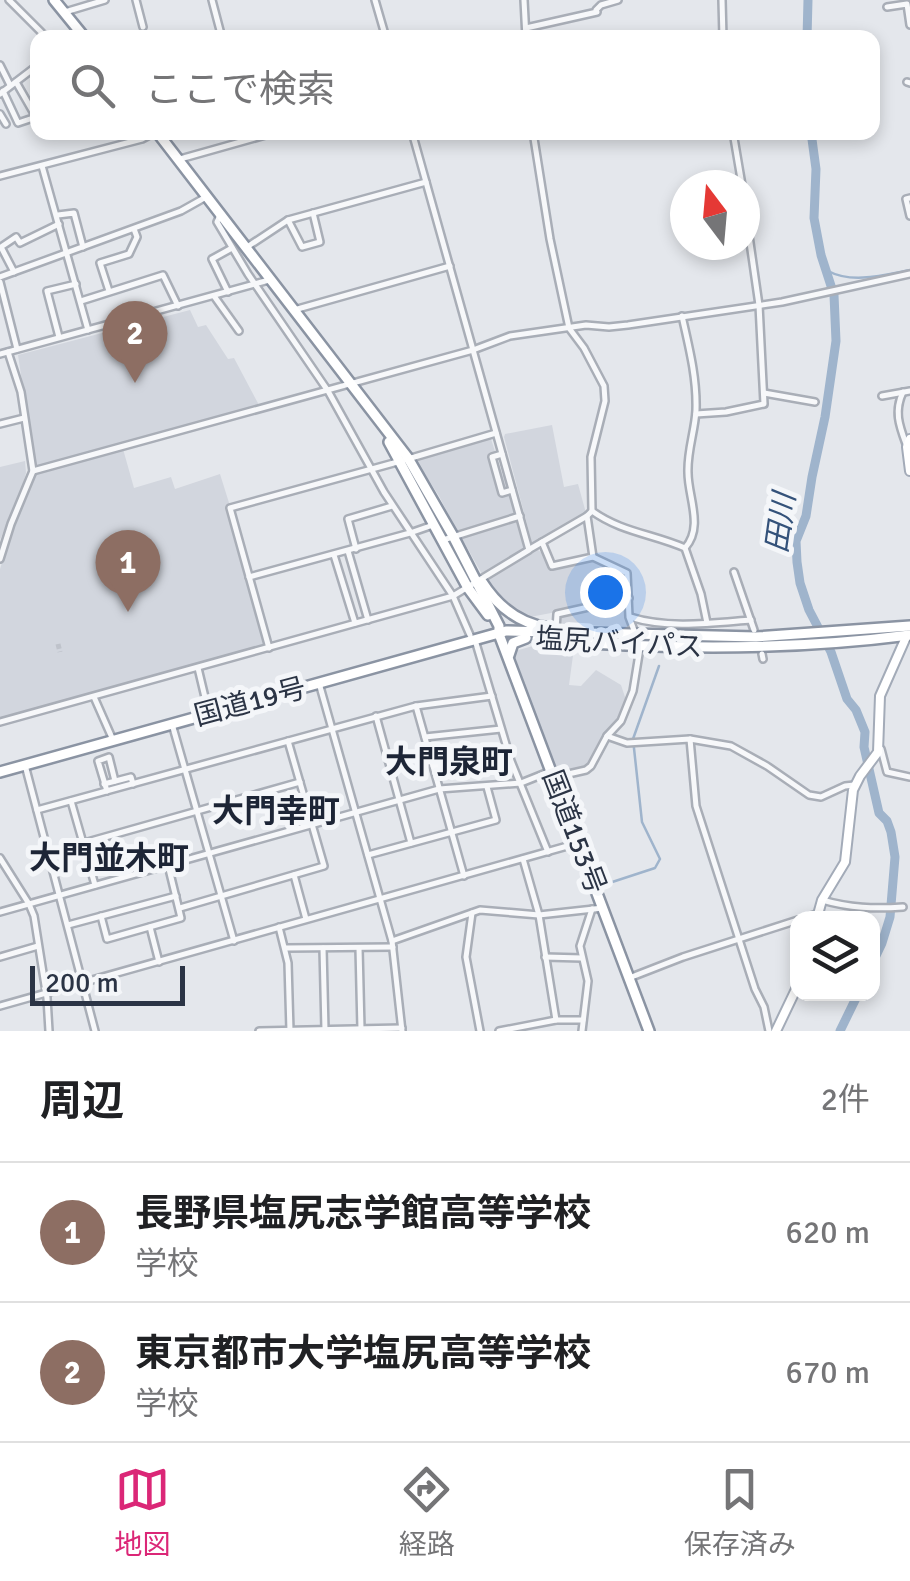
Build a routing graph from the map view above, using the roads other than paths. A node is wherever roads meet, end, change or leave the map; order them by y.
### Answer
1 (9, 0) edge
2 (54, 0) edge
3 (106, 0) edge
4 (136, 0) edge
5 (212, 0) edge
6 (375, 0) edge
7 (524, 0) edge
8 (618, 0) edge
9 (722, 0) edge
10 (908, 3) edge
11 (887, 7) dead end
12 (64, 12) junction
13 (910, 25) edge
14 (143, 27) dead end
15 (526, 28) joint
16 (39, 30) edge
17 (76, 30) edge
18 (220, 30) edge
19 (384, 30) edge
20 (722, 30) edge
21 (0, 65) edge
22 (30, 70) edge
23 (13, 83) junction
24 (1, 95) edge
25 (30, 109) edge
26 (0, 114) edge
27 (30, 119) edge
28 (6, 124) dead end
29 (138, 140) edge
30 (162, 140) edge
31 (236, 140) edge
32 (414, 140) edge
33 (535, 140) edge
34 (735, 140) edge
35 (178, 160) junction
36 (42, 166) junction
37 (740, 170) edge
38 (0, 176) edge
39 (426, 182) junction
40 (206, 197) junction
41 (910, 198) edge
42 (220, 214) junction
43 (312, 214) junction
44 (58, 215) junction
45 (910, 216) edge
46 (288, 220) junction
47 (60, 224) junction
48 (134, 228) junction
49 (83, 248) junction
50 (232, 248) junction
51 (245, 248) junction
52 (68, 254) junction
53 (753, 260) edge
54 (450, 266) junction
55 (14, 272) junction
56 (910, 274) edge
57 (0, 280) edge
58 (270, 280) junction
59 (76, 284) junction
60 (255, 284) junction
61 (109, 291) junction
62 (228, 292) junction
63 (214, 296) junction
64 (81, 301) junction
65 (759, 305) junction
66 (178, 306) junction
67 (293, 310) junction
68 (682, 316) junction
69 (569, 328) junction
70 (88, 330) junction
71 (239, 332) dead end
72 (59, 338) junction
73 (17, 349) junction
74 (473, 350) junction
75 (8, 352) junction
76 (0, 354) edge
77 (349, 384) junction
78 (328, 391) junction
79 (907, 391) edge
80 (764, 393) junction
81 (882, 396) dead end
82 (815, 402) dead end
83 (696, 414) junction
84 (24, 418) junction
85 (0, 424) edge
86 (496, 432) junction
87 (909, 443) edge
88 (404, 460) junction
89 (371, 468) junction
90 (33, 471) junction
91 (910, 471) edge
92 (392, 506) junction
93 (590, 514) junction
94 (520, 516) junction
95 (439, 523) junction
96 (410, 534) junction
97 (448, 538) junction
98 (542, 542) junction
99 (685, 548) junction
100 (356, 549) junction
101 (529, 550) junction
102 (348, 551) junction
103 (334, 555) junction
104 (593, 556) junction
105 (0, 559) edge
106 (734, 572) dead end
107 (249, 577) junction
108 (475, 583) junction
109 (453, 596) junction
110 (629, 598) junction
111 (488, 615) junction
112 (629, 616) junction
113 (368, 620) junction
114 (751, 620) junction
115 (356, 623) junction
116 (707, 624) junction
117 (556, 629) junction
118 (754, 630) dead end
119 (909, 630) edge
120 (631, 633) junction
121 (500, 634) junction
122 (472, 638) junction
123 (526, 638) junction
124 (640, 645) junction
125 (269, 648) junction
126 (510, 661) junction
127 (198, 668) junction
128 (319, 683) junction
129 (94, 696) junction
130 (492, 696) junction
131 (416, 706) junction
132 (209, 714) junction
133 (376, 716) junction
134 (0, 722) edge
135 (172, 724) junction
136 (332, 728) junction
137 (501, 728) junction
138 (607, 736) junction
139 (425, 737) junction
140 (690, 739) junction
141 (114, 740) junction
142 (288, 741) junction
143 (880, 746) junction
144 (511, 761) junction
145 (24, 765) junction
146 (433, 766) junction
147 (185, 770) junction
148 (0, 772) edge
149 (552, 774) junction
150 (910, 777) edge
151 (115, 781) junction
152 (300, 782) junction
153 (521, 783) junction
154 (133, 784) junction
155 (854, 785) junction
156 (487, 787) junction
157 (106, 788) junction
158 (440, 789) junction
159 (400, 800) junction
160 (71, 801) junction
161 (37, 810) junction
162 (197, 811) junction
163 (356, 812) junction
164 (313, 824) junction
165 (451, 832) junction
166 (578, 842) junction
167 (84, 843) junction
168 (411, 843) junction
169 (548, 852) junction
170 (209, 853) junction
171 (368, 855) junction
172 (0, 858) edge
173 (522, 859) junction
174 (168, 865) junction
175 (294, 875) junction
176 (464, 876) junction
177 (95, 885) junction
178 (60, 895) junction
179 (176, 896) junction
180 (221, 896) junction
181 (380, 899) junction
182 (822, 900) junction
183 (29, 904) junction
184 (901, 907) dead end
185 (180, 908) junction
186 (598, 908) junction
187 (819, 911) edge
188 (0, 912) edge
189 (472, 912) junction
190 (539, 914) junction
191 (101, 916) junction
192 (306, 919) junction
193 (790, 922) edge
194 (68, 925) junction
195 (279, 927) junction
196 (150, 928) junction
197 (739, 939) junction
198 (234, 940) junction
199 (393, 944) junction
200 (38, 946) junction
201 (286, 948) junction
202 (323, 948) junction
203 (359, 948) junction
204 (0, 957) edge
205 (545, 958) junction
206 (582, 958) junction
207 (159, 962) junction
208 (629, 978) junction
209 (84, 983) junction
210 (46, 993) junction
211 (790, 999) edge
212 (0, 1006) edge
213 (556, 1020) junction
214 (583, 1020) junction
215 (361, 1029) edge
216 (325, 1030) edge
217 (402, 1030) edge
218 (49, 1031) edge
219 (96, 1031) edge
220 (260, 1031) edge
221 (290, 1031) edge
222 (480, 1031) edge
223 (500, 1031) edge
224 (582, 1031) edge
225 (649, 1031) edge
226 (772, 1031) edge

1 - 16 street
2 - 12 highway
3 - 12 street
4 - 14 street
5 - 18 street
6 - 19 street
7 - 15 street
8 - 15 street
9 - 20 street
10 - 11 street
10 - 13 street
12 - 17 highway
21 - 23 street
22 - 23 street
23 - 24 street
23 - 25 street
24 - 27 street
26 - 28 street
29 - 36 street
30 - 35 highway
31 - 35 street
32 - 39 street
33 - 69 street
34 - 37 street
35 - 40 highway
36 - 38 street
36 - 44 street
39 - 43 street
39 - 54 street
40 - 42 highway
40 - 48 street
41 - 45 street
42 - 50 street
42 - 51 highway
43 - 46 street
43 - 46 street
44 - 47 street
44 - 49 street
46 - 51 street
47 - 52 street
47 - 55 street
48 - 49 street
48 - 61 street
49 - 52 street
50 - 60 street
50 - 62 street
51 - 58 highway
52 - 55 street
52 - 59 street
53 - 65 street
54 - 67 street
54 - 74 street
55 - 57 street
56 - 65 street
57 - 73 street
58 - 60 street
58 - 67 highway
59 - 64 street
59 - 72 street
60 - 62 street
60 - 78 street
61 - 64 street
61 - 66 street
62 - 63 street
63 - 66 street
63 - 71 street
64 - 70 street
65 - 68 street
65 - 80 street
66 - 70 street
67 - 77 highway
68 - 69 street
68 - 83 street
69 - 74 street
69 - 93 street
70 - 72 street
72 - 73 street
73 - 75 street
74 - 77 street
74 - 86 street
75 - 76 street
75 - 84 street
77 - 78 street
77 - 88 highway
78 - 89 street
78 - 90 street
79 - 81 street
79 - 87 street
80 - 82 street
80 - 83 street
83 - 99 street
84 - 85 street
84 - 90 street
86 - 88 street
86 - 94 street
87 - 91 main road
88 - 89 street
88 - 95 highway
89 - 92 street
89 - 107 street
90 - 105 street
92 - 96 street
92 - 100 street
93 - 98 street
93 - 99 street
93 - 104 street
94 - 97 street
94 - 101 street
95 - 96 street
95 - 97 highway
96 - 100 street
96 - 109 street
97 - 108 highway
98 - 101 street
98 - 104 street
99 - 116 street
100 - 102 street
101 - 108 street
102 - 103 street
102 - 113 street
103 - 107 street
103 - 115 street
104 - 110 street
106 - 114 street
107 - 125 street
108 - 109 street
108 - 111 highway
108 - 117 highway
108 - 121 highway
109 - 113 street
109 - 122 street
110 - 112 street
110 - 117 street
111 - 121 highway
111 - 122 highway
112 - 116 street
112 - 120 street
113 - 115 street
114 - 116 street
114 - 118 street
115 - 125 street
117 - 120 highway
119 - 120 highway, 塩尻バイパス
119 - 124 highway, 塩尻バイパス
119 - 143 main road
120 - 121 highway, 塩尻バイパス
121 - 122 highway, 国道19号
121 - 123 highway, 塩尻バイパス
121 - 126 highway, 国道153号
122 - 128 highway, 国道19号
122 - 130 street
123 - 124 highway, 塩尻バイパス
123 - 126 highway
124 - 138 street
125 - 127 street
126 - 149 highway, 国道153号
127 - 129 street
127 - 132 street
128 - 132 highway, 国道19号
128 - 136 street
129 - 134 street
129 - 141 street
130 - 131 street
130 - 137 street
131 - 133 street
131 - 139 street
132 - 135 highway, 国道19号
133 - 136 street
133 - 159 street
135 - 141 highway, 国道19号
135 - 147 street
136 - 142 street
136 - 163 street
137 - 139 street
137 - 144 street
138 - 140 street
138 - 149 street
139 - 146 street
140 - 155 street
140 - 197 street
141 - 145 highway, 国道19号
142 - 147 street
142 - 152 street
143 - 150 street
143 - 155 main road
144 - 146 street
144 - 153 street
145 - 148 highway, 国道19号
145 - 161 street
146 - 158 street
147 - 154 street
147 - 162 street
149 - 153 street
149 - 166 highway, 国道153号
151 - 154 street
151 - 157 street
151 - 157 street
152 - 162 street
152 - 164 street
153 - 156 street
153 - 169 street
154 - 157 street
155 - 182 main road
156 - 158 street
156 - 165 street
157 - 160 street
158 - 159 street
158 - 165 street
159 - 163 street
159 - 168 street
160 - 161 street
160 - 167 street
161 - 178 street
162 - 167 street
162 - 170 street
163 - 164 street
163 - 171 street
164 - 170 street
164 - 175 street
165 - 168 street
165 - 176 street
166 - 169 street
166 - 186 highway, 国道153号
167 - 177 street
168 - 171 street
169 - 173 street
170 - 174 street
170 - 180 street
171 - 181 street
172 - 183 street
173 - 176 street
173 - 190 street
174 - 177 street
174 - 179 street
175 - 180 street
175 - 192 street
176 - 181 street
177 - 178 street
178 - 183 street
178 - 194 street
179 - 185 street
179 - 191 street
180 - 185 street
180 - 198 street
181 - 192 street
181 - 199 street
182 - 184 street
182 - 187 main road
183 - 188 street
183 - 200 street
185 - 196 street
186 - 190 street
186 - 206 street
186 - 208 highway, 国道153号
189 - 190 street
189 - 199 street
189 - 222 street
190 - 205 street
191 - 194 street
191 - 196 street
192 - 195 street
193 - 197 street
194 - 209 street
195 - 198 street
195 - 201 street
196 - 207 street
197 - 208 street
197 - 226 street
198 - 207 street
199 - 203 street
199 - 217 street
200 - 204 street
200 - 210 street
201 - 202 street
201 - 221 street
202 - 203 street
202 - 216 street
203 - 215 street
205 - 206 street
205 - 213 street
206 - 214 street
207 - 209 street
208 - 225 highway, 国道153号
209 - 210 street
209 - 219 street
210 - 212 street
210 - 218 street
211 - 226 main road
213 - 214 street
213 - 223 street
214 - 224 street
215 - 216 street
215 - 217 street
216 - 221 street
220 - 221 street

